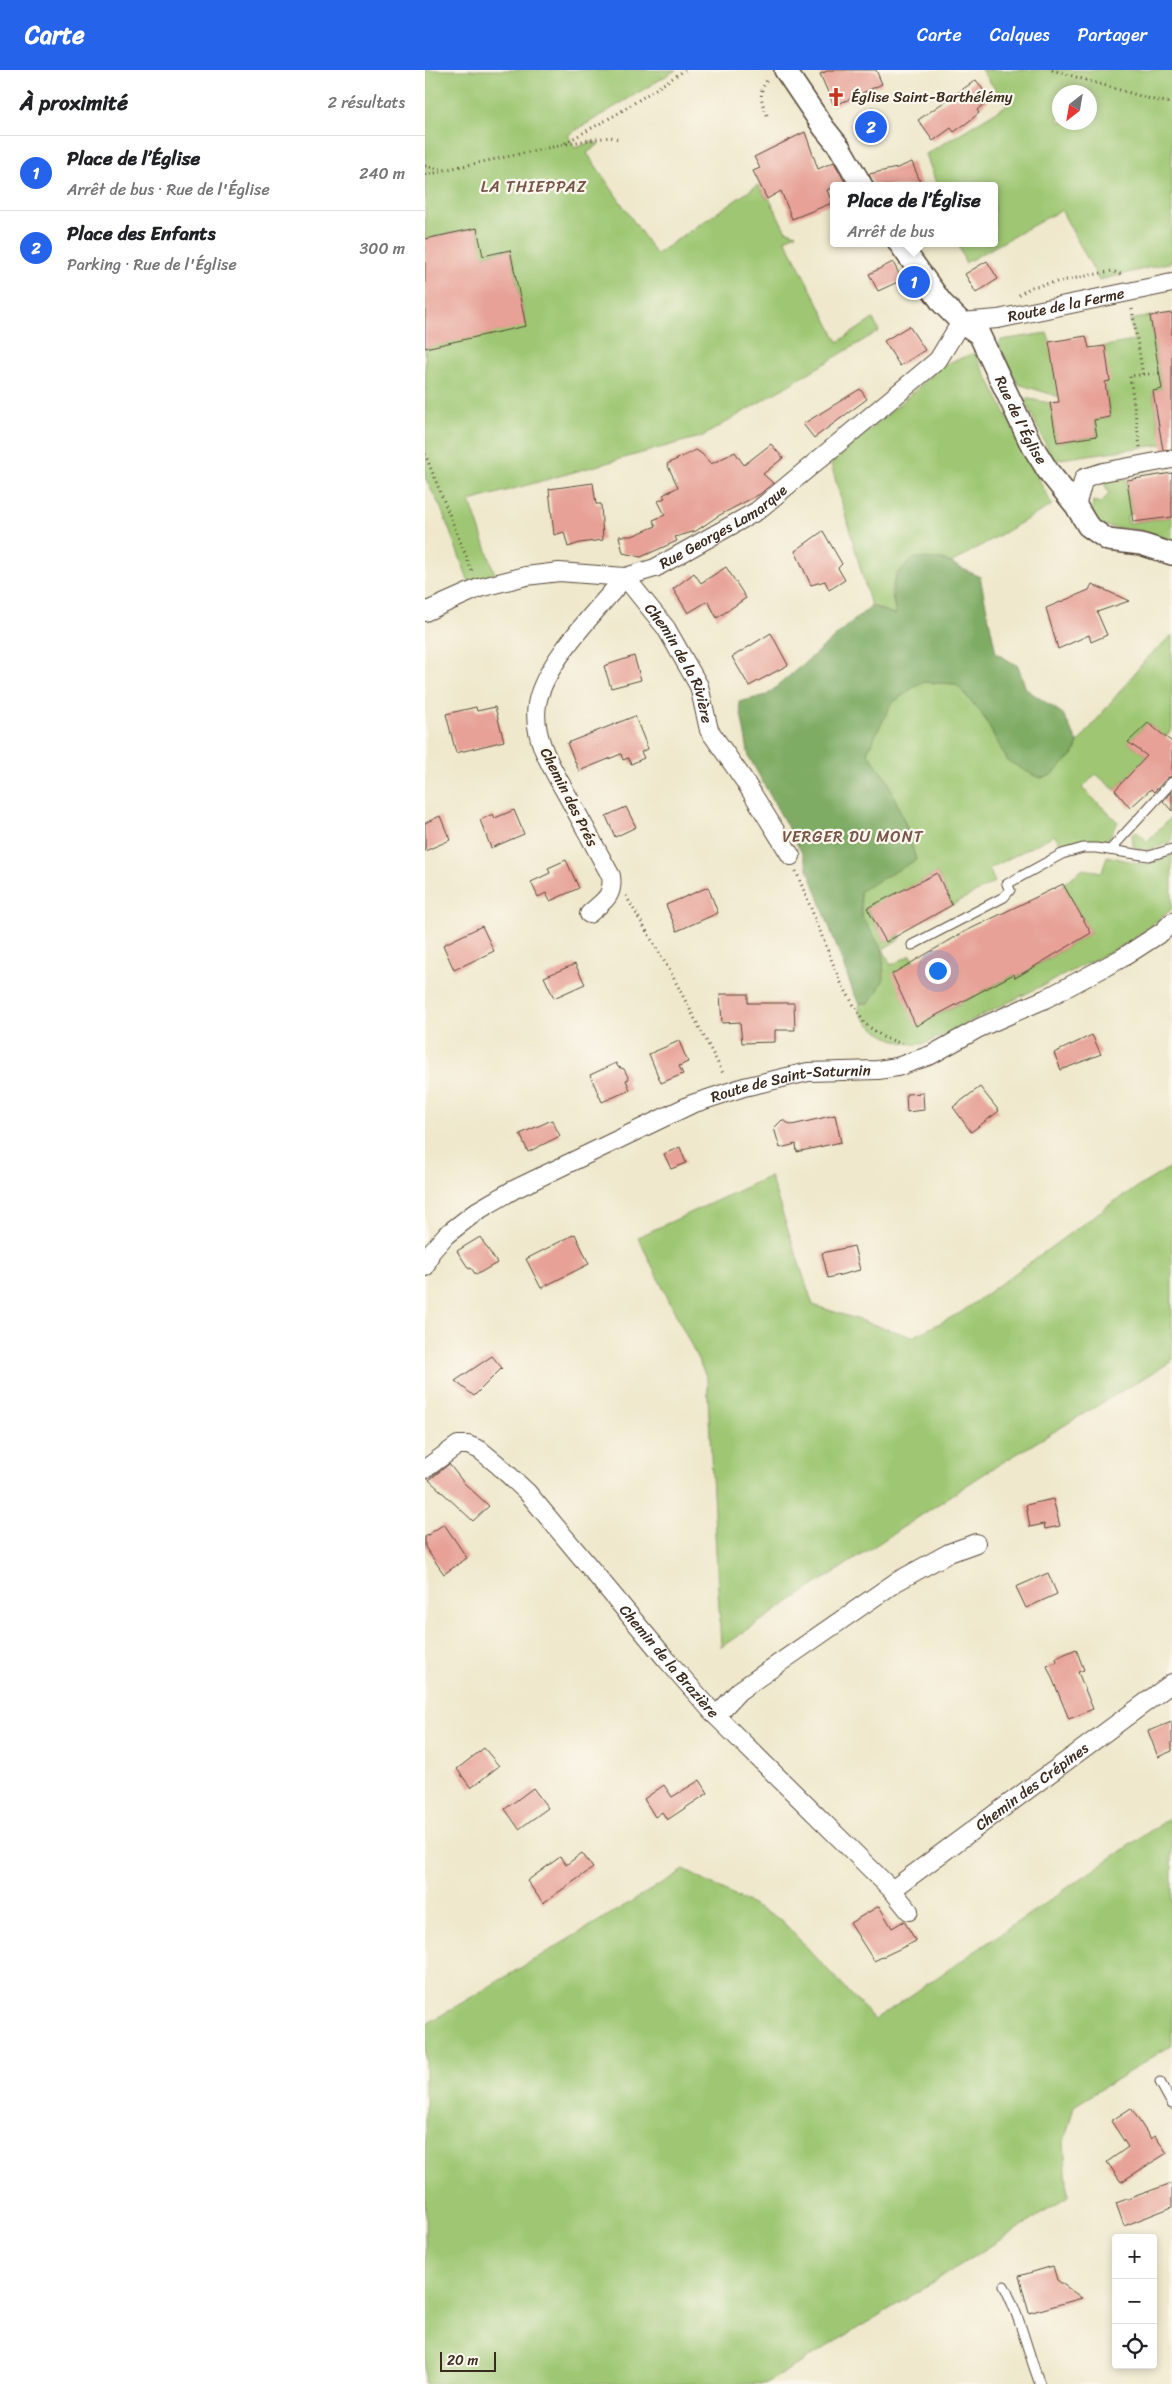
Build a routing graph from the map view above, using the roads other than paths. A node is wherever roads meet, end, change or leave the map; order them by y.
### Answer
1 (777, 73) edge
2 (860, 182) edge
3 (902, 247) edge
4 (1172, 283) edge
5 (961, 322) junction
6 (1172, 460) edge
7 (1076, 506) junction
8 (1172, 554) edge
9 (625, 576) junction
10 (425, 612) edge
11 (1172, 782) edge
12 (1172, 849) edge
13 (1110, 850) junction
14 (791, 856) road end
15 (589, 914) dead end
16 (1172, 922) edge
17 (912, 945) dead end
18 (425, 1267) edge
19 (425, 1468) edge
20 (976, 1543) dead end
21 (1172, 1683) edge
22 (716, 1716) junction
23 (892, 1890) junction
24 (909, 1911) dead end
25 (1159, 2082) dead end
26 (1172, 2104) edge
27 (1004, 2286) dead end
28 (1040, 2384) edge

1 - 2 street
3 - 5 street, Rue de l'Église
4 - 5 street, Route de la Ferme
5 - 7 street, Rue de l'Église
5 - 9 street, Rue Georges Lamarque
6 - 7 street
7 - 8 street, Rue de l'Église
9 - 10 street, Rue Georges Lamarque
9 - 14 street, Chemin de la Rivière
9 - 15 street, Chemin des Prés
11 - 13 lane
12 - 13 lane
13 - 17 lane
16 - 18 street, Route de Saint-Saturnin
19 - 22 street, Chemin de la Brazière
20 - 22 street
21 - 23 street, Chemin des Crépines
22 - 23 street, Chemin de la Brazière
23 - 24 street, Chemin de la Brazière
25 - 26 lane
27 - 28 lane

